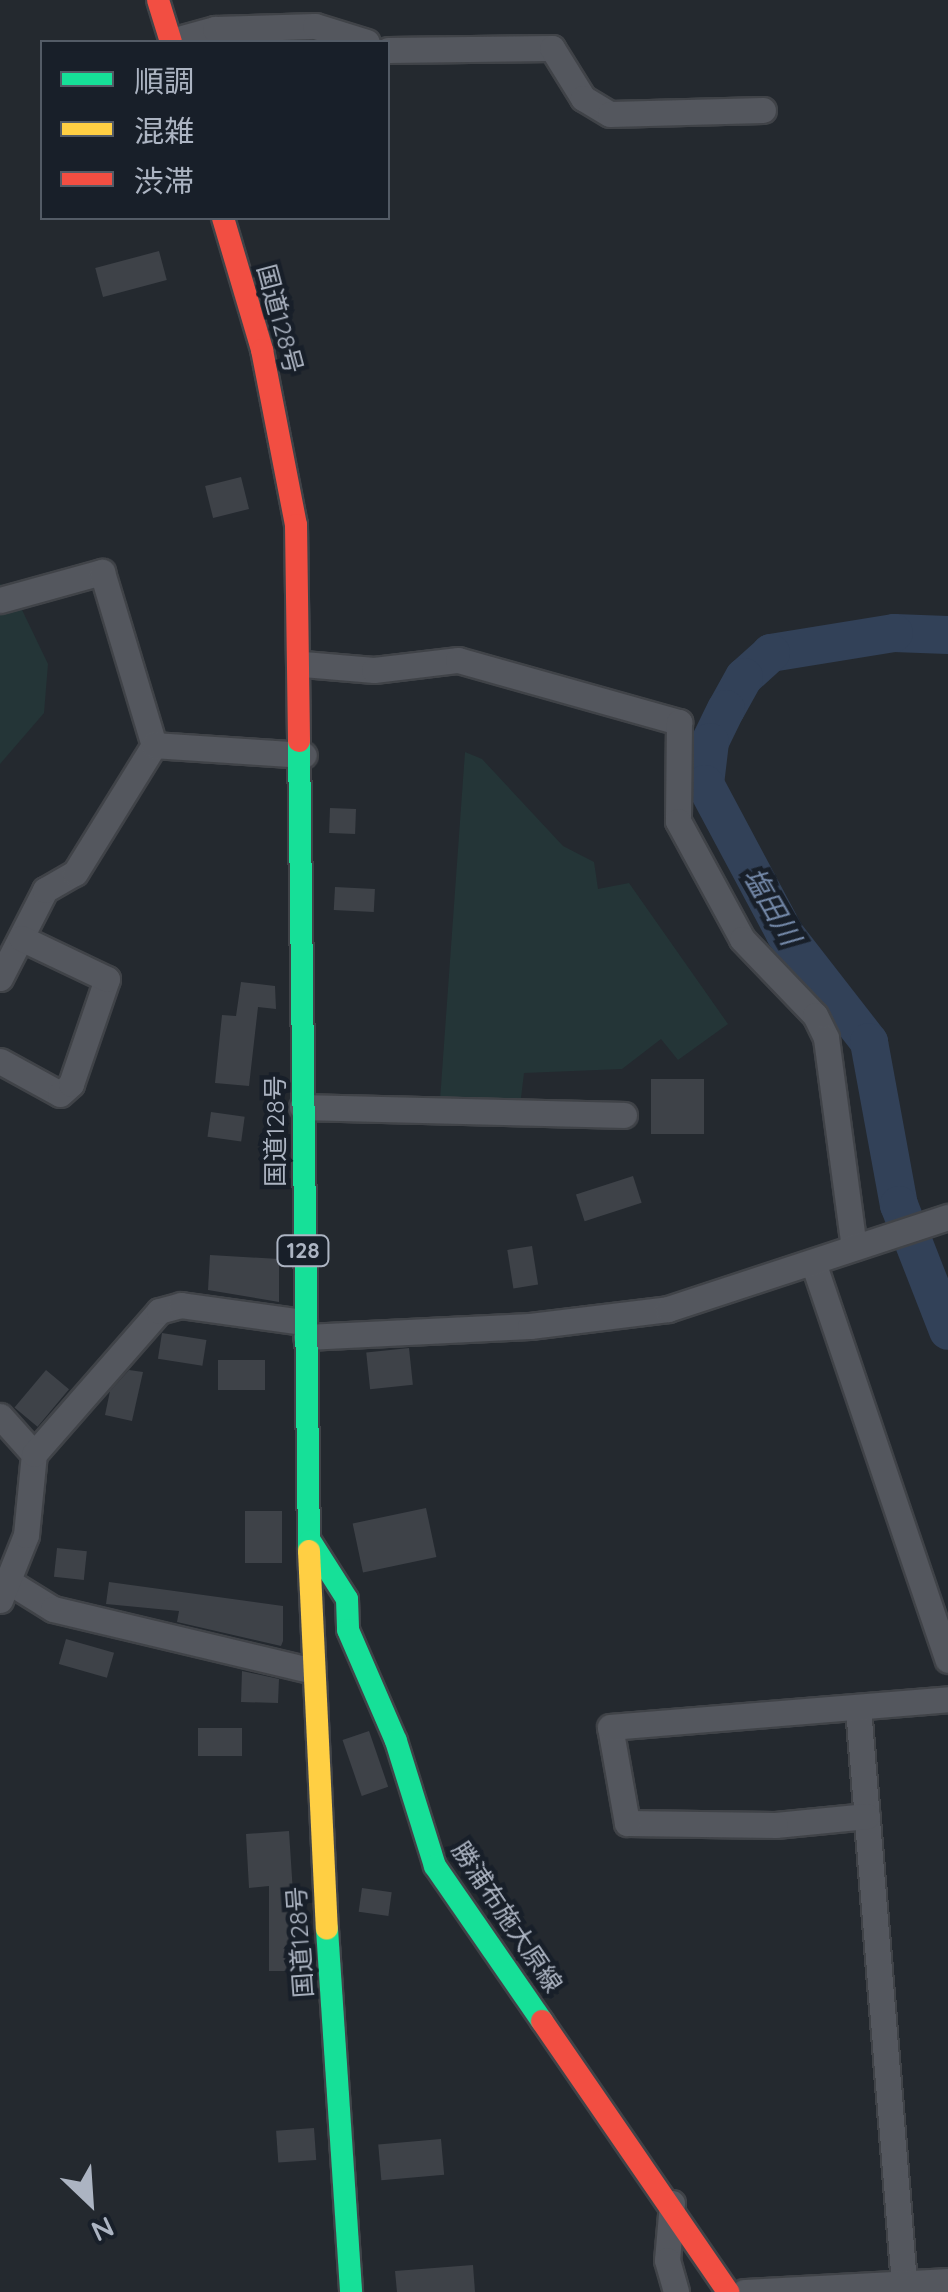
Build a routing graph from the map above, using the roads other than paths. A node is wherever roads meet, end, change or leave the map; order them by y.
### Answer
1 (158, 0) edge
2 (170, 40) edge
3 (178, 40) edge
4 (361, 40) edge
5 (390, 50) edge
6 (762, 110) dead end
7 (224, 220) edge
8 (0, 600) edge
9 (303, 664) junction
10 (154, 744) junction
11 (304, 756) junction
12 (20, 938) junction
13 (0, 978) edge
14 (0, 1062) edge
15 (302, 1108) junction
16 (624, 1115) dead end
17 (948, 1217) edge
18 (854, 1247) junction
19 (813, 1262) junction
20 (305, 1330) junction
21 (0, 1416) edge
22 (34, 1454) junction
23 (310, 1541) junction
24 (3, 1595) edge
25 (948, 1660) edge
26 (310, 1670) junction
27 (948, 1700) edge
28 (858, 1707) junction
29 (867, 1816) junction
30 (672, 2203) junction
31 (948, 2281) edge
32 (904, 2284) junction
33 (352, 2292) edge
34 (676, 2292) edge
35 (728, 2292) edge
36 (744, 2292) edge

1 - 2 main road
3 - 4 street
5 - 6 street
7 - 9 main road, 国道128号 / 128
8 - 10 street
9 - 11 main road, 国道128号 / 128
9 - 18 street
10 - 11 street
10 - 12 street
11 - 15 main road, 国道128号 / 128
12 - 13 street
12 - 14 street
15 - 16 street
15 - 20 main road, 国道128号 / 128
17 - 18 street
18 - 19 street
19 - 20 street
19 - 25 street
20 - 22 street
20 - 23 main road, 国道128号 / 128
21 - 22 street
22 - 24 street
23 - 26 main road, 国道128号 / 128
23 - 30 main road, 勝浦布施大原線
24 - 26 street
26 - 33 main road, 国道128号 / 128
27 - 28 street
28 - 29 street
28 - 29 street
29 - 32 street
30 - 34 street
30 - 35 main road, 勝浦布施大原線
31 - 32 street
32 - 36 street

